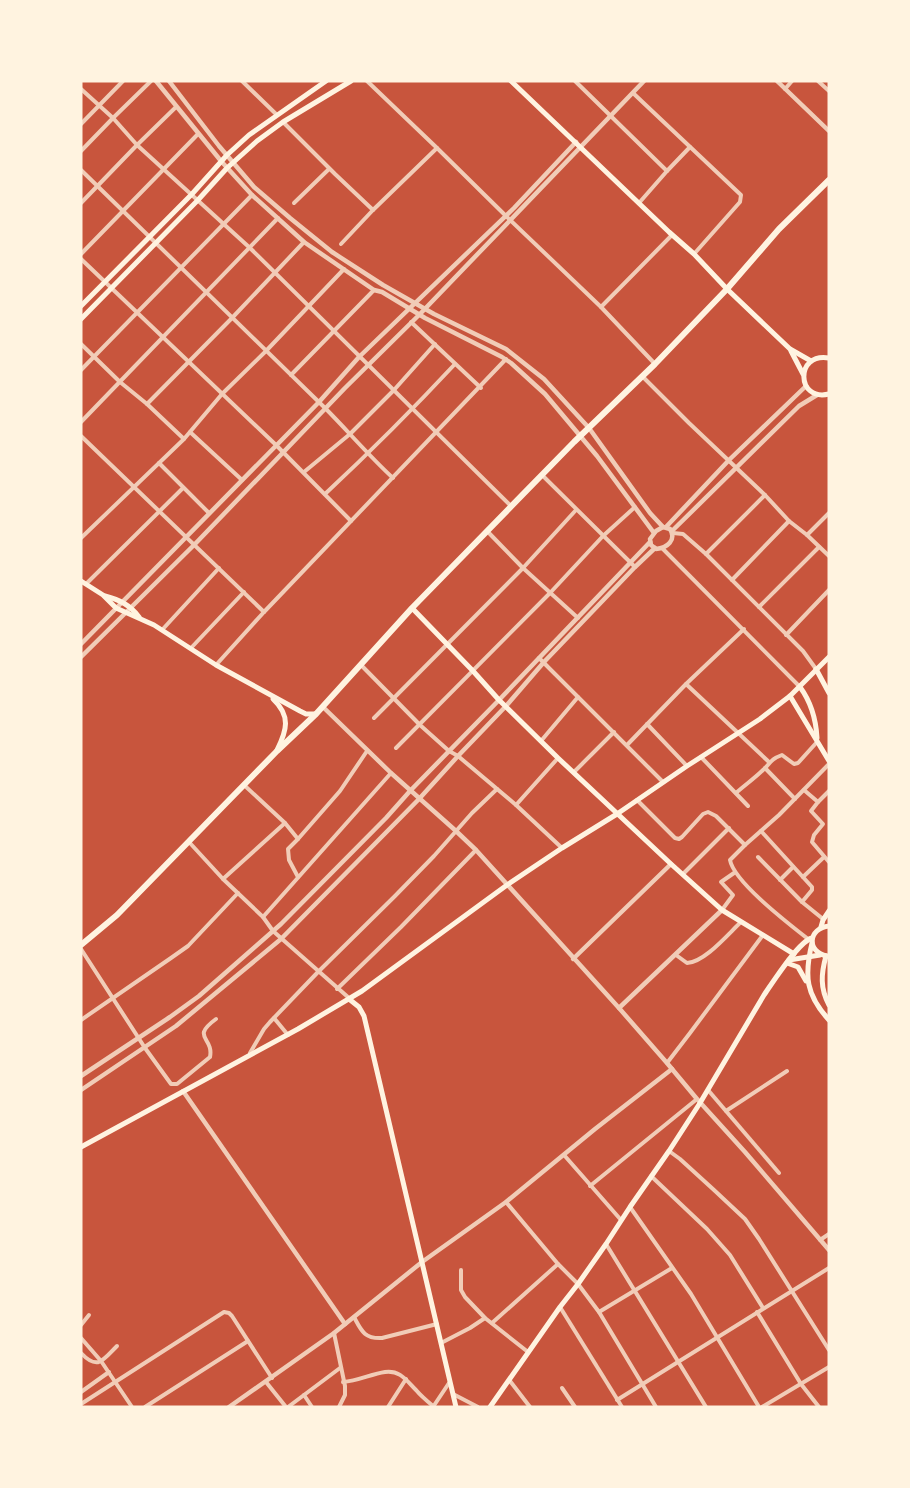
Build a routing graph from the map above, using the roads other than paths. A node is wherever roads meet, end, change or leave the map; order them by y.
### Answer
1 (123, 81) edge
2 (151, 81) edge
3 (156, 81) edge
4 (169, 81) edge
5 (242, 81) edge
6 (326, 81) edge
7 (351, 81) edge
8 (367, 81) edge
9 (511, 81) edge
10 (575, 81) edge
11 (644, 81) edge
12 (777, 81) edge
13 (792, 81) edge
14 (819, 81) edge
15 (81, 89) edge
16 (785, 89) junction
17 (634, 91) junction
18 (829, 91) edge
19 (98, 105) junction
20 (176, 107) junction
21 (277, 116) junction
22 (611, 117) junction
23 (113, 118) junction
24 (283, 122) junction
25 (81, 124) edge
26 (829, 131) edge
27 (198, 134) junction
28 (137, 145) junction
29 (579, 145) junction
30 (690, 147) junction
31 (437, 148) junction
32 (81, 151) edge
33 (227, 155) junction
34 (221, 161) junction
35 (233, 163) junction
36 (164, 168) junction
37 (227, 168) junction
38 (330, 169) junction
39 (81, 170) edge
40 (666, 171) junction
41 (829, 180) edge
42 (97, 186) junction
43 (192, 194) junction
44 (252, 195) junction
45 (198, 200) junction
46 (81, 202) edge
47 (294, 203) dead end
48 (639, 203) junction
49 (373, 210) junction
50 (122, 211) junction
51 (506, 216) junction
52 (278, 218) junction
53 (511, 220) junction
54 (224, 223) junction
55 (672, 235) junction
56 (150, 237) junction
57 (155, 242) junction
58 (304, 242) junction
59 (341, 244) dead end
60 (249, 248) junction
61 (694, 254) junction
62 (81, 256) edge
63 (180, 268) junction
64 (344, 269) junction
65 (275, 274) junction
66 (105, 281) junction
67 (112, 287) junction
68 (727, 289) junction
69 (374, 290) junction
70 (206, 293) junction
71 (415, 303) junction
72 (81, 306) edge
73 (309, 306) junction
74 (602, 307) junction
75 (425, 308) junction
76 (410, 309) junction
77 (138, 312) junction
78 (420, 314) junction
79 (232, 318) junction
80 (81, 319) edge
81 (411, 322) junction
82 (334, 330) junction
83 (164, 338) junction
84 (81, 344) edge
85 (435, 344) junction
86 (790, 350) junction
87 (266, 351) junction
88 (94, 357) junction
89 (359, 357) junction
90 (829, 358) edge
91 (506, 359) junction
92 (811, 361) junction
93 (190, 362) junction
94 (368, 364) junction
95 (455, 364) junction
96 (655, 364) junction
97 (81, 370) edge
98 (291, 375) junction
99 (803, 375) junction
100 (642, 376) junction
101 (120, 382) junction
102 (806, 386) junction
103 (481, 387) junction
104 (394, 390) junction
105 (222, 394) junction
106 (816, 395) junction
107 (828, 395) edge
108 (319, 402) junction
109 (147, 404) junction
110 (325, 408) junction
111 (413, 409) junction
112 (81, 422) edge
113 (589, 428) junction
114 (190, 432) junction
115 (437, 432) junction
116 (350, 434) junction
117 (81, 436) edge
118 (580, 436) junction
119 (184, 439) junction
120 (276, 445) junction
121 (283, 451) junction
122 (368, 454) junction
123 (729, 460) junction
124 (159, 463) junction
125 (737, 468) junction
126 (619, 470) junction
127 (304, 472) junction
128 (610, 475) junction
129 (543, 476) junction
130 (393, 478) junction
131 (242, 480) junction
132 (133, 487) junction
133 (183, 488) junction
134 (325, 494) junction
135 (765, 495) junction
136 (511, 506) junction
137 (635, 507) junction
138 (576, 510) junction
139 (159, 511) junction
140 (209, 513) junction
141 (829, 513) edge
142 (351, 521) junction
143 (789, 521) junction
144 (665, 527) junction
145 (487, 531) junction
146 (672, 532) junction
147 (654, 533) junction
148 (807, 535) junction
149 (186, 536) junction
150 (603, 536) junction
151 (81, 538) edge
152 (650, 542) junction
153 (195, 544) junction
154 (819, 547) junction
155 (655, 548) junction
156 (662, 548) junction
157 (706, 554) junction
158 (829, 556) edge
159 (630, 562) junction
160 (523, 567) junction
161 (635, 567) junction
162 (219, 568) junction
163 (732, 580) junction
164 (83, 583) edge
165 (829, 590) edge
166 (244, 592) junction
167 (550, 593) junction
168 (103, 595) junction
169 (122, 602) junction
170 (759, 607) junction
171 (116, 608) junction
172 (132, 608) junction
173 (412, 608) junction
174 (264, 612) junction
175 (126, 613) junction
176 (140, 618) junction
177 (578, 618) junction
178 (744, 629) junction
179 (162, 630) junction
180 (786, 634) junction
181 (81, 644) edge
182 (447, 644) junction
183 (190, 648) junction
184 (81, 657) edge
185 (829, 657) edge
186 (541, 660) junction
187 (216, 665) junction
188 (360, 665) junction
189 (816, 669) junction
190 (473, 671) junction
191 (686, 684) junction
192 (800, 687) junction
193 (829, 693) edge
194 (267, 694) junction
195 (790, 696) junction
196 (578, 697) junction
197 (394, 698) junction
198 (499, 700) junction
199 (506, 706) junction
200 (323, 707) junction
201 (316, 714) junction
202 (374, 718) dead end
203 (646, 724) junction
204 (420, 725) junction
205 (614, 732) junction
206 (738, 734) junction
207 (541, 741) junction
208 (818, 741) junction
209 (627, 745) junction
210 (396, 748) dead end
211 (277, 751) junction
212 (367, 751) junction
213 (449, 751) junction
214 (458, 756) junction
215 (700, 757) junction
216 (558, 758) junction
217 (769, 762) junction
218 (829, 762) edge
219 (687, 766) junction
220 (765, 768) junction
221 (574, 772) junction
222 (391, 773) junction
223 (663, 782) junction
224 (244, 785) junction
225 (497, 789) junction
226 (804, 790) junction
227 (410, 791) junction
228 (829, 791) edge
229 (736, 793) junction
230 (419, 799) junction
231 (795, 799) junction
232 (638, 800) junction
233 (818, 802) junction
234 (516, 805) junction
235 (748, 806) dead end
236 (617, 814) junction
237 (285, 823) junction
238 (729, 828) junction
239 (456, 831) junction
240 (761, 831) junction
241 (298, 839) junction
242 (189, 842) junction
243 (745, 845) junction
244 (562, 848) junction
245 (476, 850) junction
246 (758, 857) dead end
247 (824, 857) junction
248 (829, 862) edge
249 (671, 864) junction
250 (793, 867) junction
251 (734, 873) junction
252 (683, 874) junction
253 (298, 877) junction
254 (803, 877) junction
255 (224, 879) junction
256 (780, 880) junction
257 (507, 885) junction
258 (238, 893) junction
259 (802, 902) junction
260 (722, 910) junction
261 (829, 911) edge
262 (263, 917) junction
263 (824, 920) junction
264 (741, 922) junction
265 (829, 926) edge
266 (821, 927) junction
267 (273, 931) junction
268 (763, 935) junction
269 (281, 939) junction
270 (811, 940) junction
271 (81, 947) edge
272 (794, 954) junction
273 (676, 955) junction
274 (827, 956) edge
275 (809, 957) junction
276 (573, 959) junction
277 (788, 961) junction
278 (318, 972) junction
279 (808, 984) junction
280 (337, 989) junction
281 (113, 998) junction
282 (349, 999) junction
283 (829, 1005) edge
284 (619, 1008) junction
285 (274, 1018) junction
286 (216, 1019) dead end
287 (81, 1020) edge
288 (829, 1020) edge
289 (288, 1035) junction
290 (139, 1038) junction
291 (145, 1048) junction
292 (250, 1054) junction
293 (667, 1063) junction
294 (672, 1069) junction
295 (787, 1071) dead end
296 (81, 1076) edge
297 (81, 1090) edge
298 (708, 1090) junction
299 (183, 1091) junction
300 (699, 1101) junction
301 (726, 1112) junction
302 (81, 1148) edge
303 (669, 1151) junction
304 (564, 1155) junction
305 (779, 1173) dead end
306 (651, 1176) junction
307 (590, 1186) junction
308 (506, 1202) junction
309 (630, 1207) junction
310 (621, 1220) junction
311 (829, 1234) edge
312 (820, 1240) junction
313 (606, 1244) junction
314 (829, 1250) edge
315 (422, 1262) junction
316 (558, 1264) junction
317 (672, 1268) junction
318 (829, 1268) edge
319 (462, 1270) dead end
320 (578, 1284) junction
321 (634, 1289) junction
322 (792, 1291) junction
323 (560, 1307) junction
324 (763, 1308) junction
325 (599, 1312) junction
326 (757, 1312) junction
327 (89, 1315) dead end
328 (354, 1317) junction
329 (485, 1318) junction
330 (492, 1323) junction
331 (345, 1324) junction
332 (437, 1324) junction
333 (81, 1325) edge
334 (334, 1333) junction
335 (718, 1337) junction
336 (81, 1338) edge
337 (248, 1341) junction
338 (441, 1343) junction
339 (117, 1346) dead end
340 (829, 1350) edge
341 (529, 1352) junction
342 (81, 1353) edge
343 (101, 1361) junction
344 (678, 1362) junction
345 (829, 1367) edge
346 (340, 1368) junction
347 (109, 1372) junction
348 (272, 1377) junction
349 (406, 1379) junction
350 (510, 1381) junction
351 (115, 1382) junction
352 (266, 1382) junction
353 (343, 1382) junction
354 (449, 1383) junction
355 (642, 1384) junction
356 (801, 1384) junction
357 (562, 1388) dead end
358 (81, 1392) edge
359 (452, 1394) junction
360 (304, 1395) junction
361 (617, 1400) junction
362 (81, 1404) edge
363 (433, 1406) edge
364 (132, 1407) edge
365 (145, 1407) edge
366 (229, 1407) edge
367 (287, 1407) edge
368 (312, 1407) edge
369 (339, 1407) edge
370 (388, 1407) edge
371 (456, 1407) edge
372 (478, 1407) edge
373 (490, 1407) edge
374 (530, 1407) edge
375 (575, 1407) edge
376 (622, 1407) edge
377 (656, 1407) edge
378 (706, 1407) edge
379 (761, 1407) edge
380 (819, 1407) edge

1 - 19 street
2 - 23 street
3 - 20 street
4 - 33 street
5 - 21 street
6 - 21 main road
7 - 24 main road
8 - 31 street
9 - 29 main road
10 - 22 street
11 - 17 street
12 - 16 street
13 - 16 street
14 - 18 street
15 - 19 street
16 - 26 street
17 - 22 street
17 - 30 street
19 - 23 street
19 - 25 street
20 - 27 street
20 - 28 street
21 - 33 main road
22 - 29 street
22 - 40 street
23 - 28 street
23 - 32 street
24 - 35 main road
24 - 38 street
27 - 34 street
27 - 36 street
28 - 36 street
28 - 42 street
29 - 48 main road
29 - 51 street
29 - 53 street
30 - 40 street
30 - 61 street
31 - 49 street
31 - 51 street
33 - 34 main road
33 - 35 street
34 - 37 street
34 - 43 main road
35 - 37 main road
35 - 71 street
36 - 43 street
36 - 50 street
37 - 44 street
37 - 45 main road
38 - 47 street
38 - 49 street
39 - 42 street
40 - 48 street
41 - 68 main road
42 - 46 street
42 - 50 street
43 - 45 street
43 - 56 main road
44 - 52 street
44 - 54 street
45 - 54 street
45 - 57 main road
48 - 55 main road
49 - 59 street
50 - 56 street
50 - 62 street
51 - 53 street
51 - 71 street
52 - 58 street
52 - 60 street
53 - 74 street
53 - 75 street
54 - 60 street
54 - 63 street
55 - 61 main road
55 - 74 street
56 - 57 street
56 - 66 main road
57 - 63 street
57 - 67 main road
58 - 64 street
58 - 65 street
60 - 65 street
60 - 70 street
61 - 68 main road
62 - 66 street
63 - 70 street
63 - 77 street
64 - 69 street
64 - 73 street
65 - 73 street
65 - 79 street
66 - 67 street
66 - 72 main road
67 - 77 street
67 - 80 main road
68 - 86 main road
68 - 96 main road
69 - 76 street
69 - 82 street
70 - 79 street
70 - 83 street
71 - 75 street
71 - 76 street
73 - 82 street
73 - 87 street
74 - 96 street
75 - 78 street
75 - 113 street
76 - 78 street
76 - 89 street
77 - 83 street
77 - 88 street
78 - 81 street
78 - 91 street
79 - 87 street
79 - 93 street
81 - 85 street
81 - 94 street
82 - 89 street
82 - 98 street
83 - 93 street
83 - 101 street
84 - 88 street
85 - 95 street
85 - 104 street
86 - 92 main road
86 - 99 main road
87 - 98 street
87 - 105 street
88 - 97 street
88 - 101 street
89 - 94 street
89 - 108 street
90 - 92 main road
91 - 103 street
91 - 118 street
92 - 99 main road
93 - 105 street
93 - 109 street
94 - 104 street
94 - 110 street
95 - 103 street
95 - 111 street
96 - 100 main road
98 - 108 street
99 - 102 main road
100 - 113 main road
100 - 123 street
101 - 109 street
101 - 112 street
102 - 106 main road
102 - 123 street
103 - 115 street
104 - 111 street
104 - 116 street
105 - 114 street
105 - 120 street
106 - 107 main road
106 - 125 street
108 - 110 street
108 - 120 street
109 - 119 street
110 - 116 street
110 - 121 street
111 - 115 street
111 - 122 street
113 - 118 main road
113 - 126 street
114 - 119 street
114 - 131 street
115 - 130 street
115 - 136 street
116 - 122 street
116 - 127 street
117 - 132 street
118 - 128 street
118 - 129 main road
119 - 124 street
120 - 121 street
120 - 131 street
121 - 127 street
121 - 153 street
122 - 130 street
122 - 134 street
123 - 125 street
123 - 144 street
124 - 132 street
124 - 133 street
125 - 135 street
125 - 146 street
126 - 128 street
126 - 144 street
127 - 134 street
128 - 137 street
129 - 136 main road
129 - 138 street
130 - 142 street
131 - 140 street
132 - 139 street
132 - 151 street
133 - 139 street
133 - 140 street
134 - 142 street
135 - 143 street
135 - 157 street
136 - 145 main road
137 - 147 street
137 - 150 street
138 - 150 street
138 - 160 street
139 - 149 street
139 - 164 street
140 - 149 street
141 - 148 street
142 - 174 street
143 - 148 street
143 - 163 street
144 - 146 street
144 - 147 street
145 - 160 street
145 - 173 main road
146 - 156 street
146 - 157 street
147 - 152 street
148 - 154 street
149 - 153 street
149 - 169 street
150 - 159 street
150 - 167 street
152 - 155 street
152 - 159 street
153 - 162 street
153 - 172 street
154 - 158 street
154 - 170 street
155 - 156 street
155 - 161 street
156 - 178 street
157 - 163 street
159 - 161 street
159 - 177 street
160 - 167 street
160 - 182 street
161 - 186 street
162 - 166 street
162 - 179 street
163 - 170 street
164 - 168 main road
165 - 180 street
166 - 174 street
166 - 183 street
167 - 177 street
167 - 190 street
168 - 169 main road
168 - 171 main road
169 - 171 street
169 - 172 main road
170 - 180 street
171 - 175 main road
171 - 181 street
172 - 175 street
172 - 176 main road
173 - 182 main road
173 - 188 main road
174 - 187 street
175 - 176 main road
175 - 184 street
176 - 179 main road
177 - 186 street
178 - 191 street
178 - 192 street
179 - 183 main road
180 - 189 street
182 - 190 main road
182 - 197 street
183 - 187 main road
185 - 189 main road
186 - 196 street
186 - 198 street
186 - 199 street
187 - 194 main road
188 - 197 street
188 - 200 main road
189 - 192 main road
189 - 193 main road
190 - 198 main road
190 - 204 street
191 - 203 street
191 - 206 street
192 - 195 main road
192 - 208 main road
194 - 201 main road
194 - 211 main road
195 - 206 main road
195 - 208 main road
196 - 205 street
196 - 207 street
197 - 202 street
197 - 204 street
198 - 199 main road
198 - 213 street
199 - 207 main road
199 - 214 street
200 - 201 main road
200 - 212 street
201 - 211 main road
203 - 209 street
203 - 219 street
204 - 210 street
204 - 213 street
205 - 209 street
205 - 221 street
206 - 215 main road
206 - 217 street
207 - 216 main road
208 - 217 street
208 - 218 main road
209 - 223 street
211 - 224 main road
212 - 222 street
212 - 241 street
213 - 214 street
213 - 227 street
214 - 225 street
214 - 230 street
215 - 219 main road
215 - 229 street
216 - 221 main road
216 - 234 street
217 - 220 street
218 - 226 street
219 - 223 main road
220 - 229 street
220 - 231 street
221 - 236 main road
222 - 227 street
222 - 253 street
223 - 232 main road
224 - 237 street
224 - 242 main road
225 - 234 street
225 - 239 street
226 - 231 street
226 - 233 street
227 - 230 street
227 - 267 street
228 - 233 street
229 - 235 street
230 - 239 street
230 - 269 street
231 - 240 street
232 - 236 main road
232 - 238 street
233 - 247 street
234 - 244 street
236 - 244 main road
236 - 249 main road
237 - 241 street
237 - 255 street
238 - 243 street
238 - 252 street
239 - 245 street
239 - 278 street
240 - 243 street
240 - 250 street
241 - 253 street
242 - 255 street
242 - 271 main road
243 - 251 street
244 - 257 main road
245 - 257 street
245 - 280 street
246 - 256 street
247 - 248 street
247 - 254 street
249 - 252 main road
249 - 276 street
250 - 254 street
250 - 256 street
251 - 260 street
251 - 270 street
252 - 260 main road
253 - 262 street
254 - 259 street
255 - 258 street
256 - 259 street
257 - 276 street
257 - 282 main road
258 - 262 street
258 - 281 street
259 - 263 street
260 - 264 main road
260 - 273 street
261 - 263 main road
262 - 267 street
263 - 266 main road
264 - 268 main road
264 - 273 street
265 - 266 main road
266 - 270 main road
267 - 269 street
267 - 290 street
268 - 272 main road
268 - 293 street
269 - 278 street
269 - 291 street
270 - 272 main road
270 - 274 main road
270 - 275 main road
271 - 281 street
272 - 277 main road
273 - 284 street
274 - 275 main road
274 - 283 main road
275 - 277 main road
275 - 279 main road
276 - 284 street
277 - 279 main road
277 - 298 main road
278 - 280 street
278 - 285 street
279 - 288 main road
280 - 282 street
281 - 287 street
281 - 290 street
282 - 289 main road
282 - 315 main road
284 - 293 street
285 - 289 street
285 - 292 street
286 - 291 street
289 - 292 main road
290 - 291 street
290 - 296 street
291 - 297 street
292 - 299 main road
293 - 294 street
294 - 300 street
294 - 304 street
295 - 301 street
298 - 300 main road
298 - 301 street
299 - 302 main road
299 - 331 street
300 - 303 main road
300 - 307 street
300 - 312 street
301 - 305 street
303 - 306 main road
303 - 322 street
304 - 307 street
304 - 308 street
306 - 309 main road
306 - 324 street
307 - 310 street
308 - 315 street
308 - 316 street
309 - 310 main road
309 - 317 street
310 - 313 main road
311 - 312 street
312 - 314 street
313 - 320 main road
313 - 321 street
315 - 328 street
315 - 332 main road
316 - 320 street
316 - 330 street
317 - 321 street
317 - 335 street
318 - 322 street
319 - 329 street
320 - 323 main road
320 - 325 street
321 - 325 street
321 - 344 street
322 - 324 street
322 - 340 street
323 - 341 main road
323 - 361 street
324 - 326 street
325 - 355 street
326 - 335 street
326 - 356 street
327 - 333 street
328 - 331 street
328 - 332 street
329 - 330 street
329 - 338 street
330 - 341 street
331 - 334 street
332 - 338 main road
334 - 346 street
334 - 348 street
335 - 344 street
335 - 379 street
336 - 343 street
337 - 348 street
337 - 351 street
337 - 365 street
338 - 354 main road
339 - 343 street
341 - 350 main road
342 - 343 street
343 - 347 street
344 - 355 street
344 - 378 street
345 - 356 street
346 - 353 street
346 - 360 street
347 - 351 street
347 - 358 street
348 - 352 street
349 - 353 street
349 - 363 street
349 - 370 street
350 - 373 main road
350 - 374 street
351 - 362 street
351 - 364 street
352 - 366 street
352 - 367 street
353 - 369 street
354 - 359 main road
354 - 363 street
355 - 361 street
355 - 377 street
356 - 379 street
356 - 380 street
357 - 375 street
359 - 371 main road
359 - 372 street
360 - 367 street
360 - 368 street
361 - 376 street

